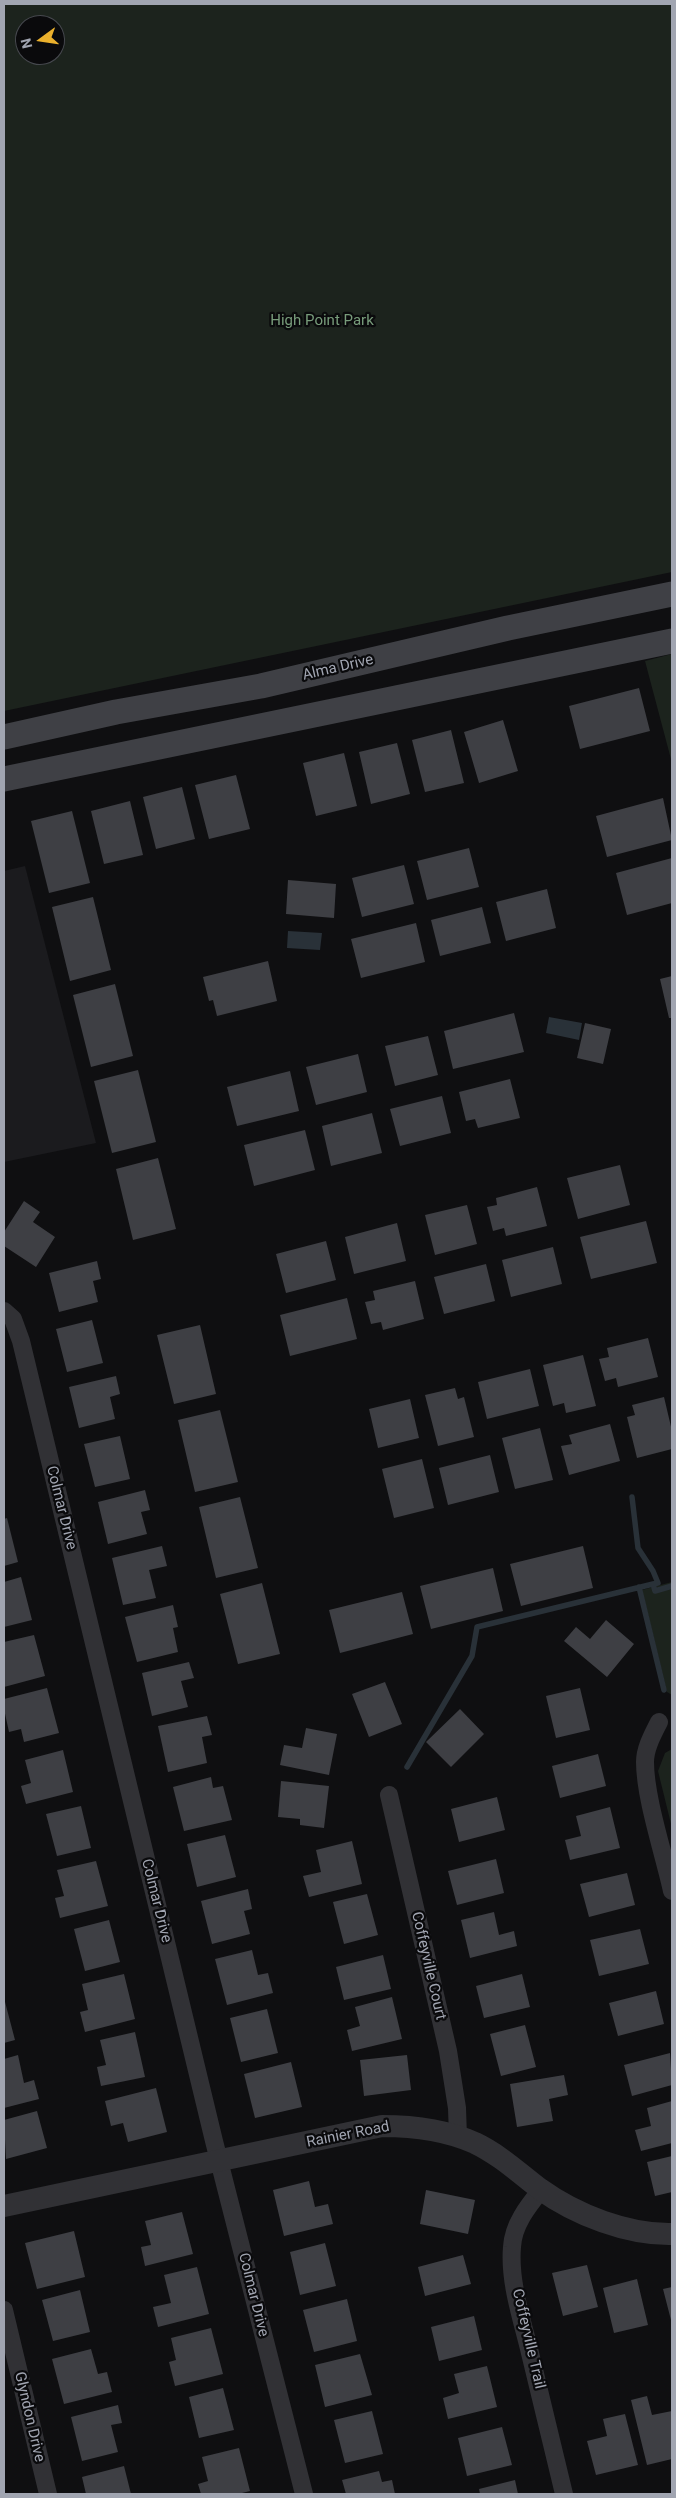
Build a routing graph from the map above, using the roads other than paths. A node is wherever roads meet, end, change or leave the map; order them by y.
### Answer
1 (672, 594) edge
2 (672, 641) edge
3 (4, 737) edge
4 (4, 779) edge
5 (4, 1311) edge
6 (659, 1722) dead end
7 (390, 1795) dead end
8 (672, 1891) edge
9 (458, 2137) junction
10 (220, 2162) junction
11 (541, 2190) junction
12 (4, 2206) edge
13 (672, 2234) edge
14 (4, 2310) edge
15 (48, 2494) edge
16 (304, 2494) edge
17 (564, 2494) edge

1 - 3 main road, Alma Drive
2 - 4 main road
5 - 10 street, Colmar Drive
6 - 8 street
7 - 9 street, Coffeyville Court
9 - 10 street, Rainier Road
9 - 11 street, Rainier Road
10 - 12 street, Rainier Road
10 - 16 street, Colmar Drive
11 - 13 street, Rainier Road
11 - 17 street, Coffeyville Trail
14 - 15 street, Glyndon Drive

